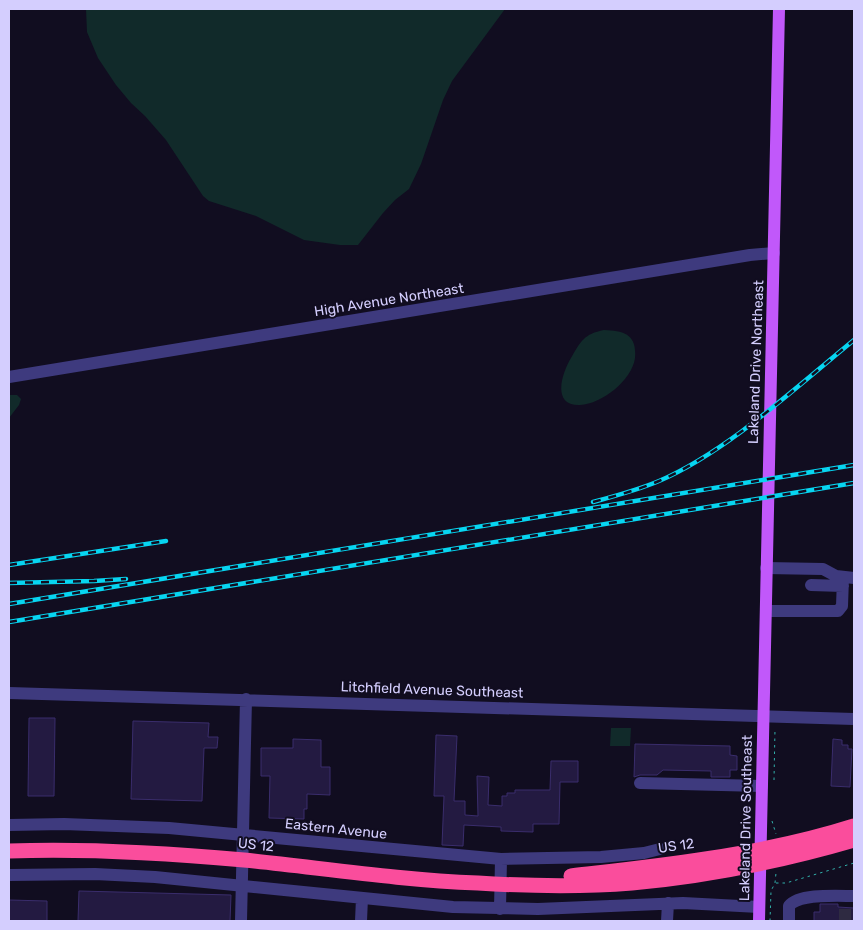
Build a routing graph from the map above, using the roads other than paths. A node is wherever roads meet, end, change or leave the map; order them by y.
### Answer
1 (779, 9) edge
2 (774, 253) junction
3 (9, 377) edge
4 (766, 568) junction
5 (847, 581) edge
6 (811, 585) dead end
7 (766, 611) junction
8 (9, 693) edge
9 (246, 700) junction
10 (768, 716) junction
11 (854, 718) edge
12 (640, 783) dead end
13 (768, 785) junction
14 (9, 825) edge
15 (854, 826) edge
16 (243, 834) junction
17 (854, 840) edge
18 (660, 849) dead end
19 (9, 850) edge
20 (760, 857) junction
21 (243, 860) junction
22 (500, 860) junction
23 (9, 875) edge
24 (500, 884) junction
25 (242, 885) junction
26 (362, 898) junction
27 (848, 900) edge
28 (668, 903) junction
29 (759, 907) junction
30 (500, 909) junction
31 (241, 921) edge
32 (361, 921) edge
33 (667, 921) edge
34 (759, 921) edge
35 (789, 921) edge

1 - 2 main road, Lakeland Drive Northeast
2 - 3 street, High Avenue Northeast
2 - 4 main road, Lakeland Drive Northeast
4 - 5 street
4 - 7 main road, Lakeland Drive Northeast
5 - 6 street
5 - 7 street
7 - 10 main road, Lakeland Drive Northeast
8 - 9 street, Litchfield Avenue Southeast
9 - 10 street, Litchfield Avenue Southeast
9 - 16 street
10 - 11 street, Litchfield Avenue Southeast
10 - 13 main road, Lakeland Drive Southeast
12 - 13 street
13 - 20 main road, Lakeland Drive Southeast
14 - 16 street, Eastern Avenue
15 - 20 highway, US 12 / US 12
16 - 21 street
16 - 22 street, Eastern Avenue
17 - 20 highway, US 12 / US 12
18 - 22 street, Eastern Avenue
19 - 21 highway, US 12 / US 12
20 - 24 highway, US 12 / US 12
20 - 29 main road, Lakeland Drive Southeast
21 - 24 highway, US 12 / US 12
21 - 25 street
22 - 24 street
23 - 25 street
24 - 30 street
25 - 26 street
25 - 31 street
26 - 30 street
26 - 32 street
27 - 35 street
28 - 29 street
28 - 30 street
28 - 33 street
29 - 34 main road, Lakeland Drive Southeast

